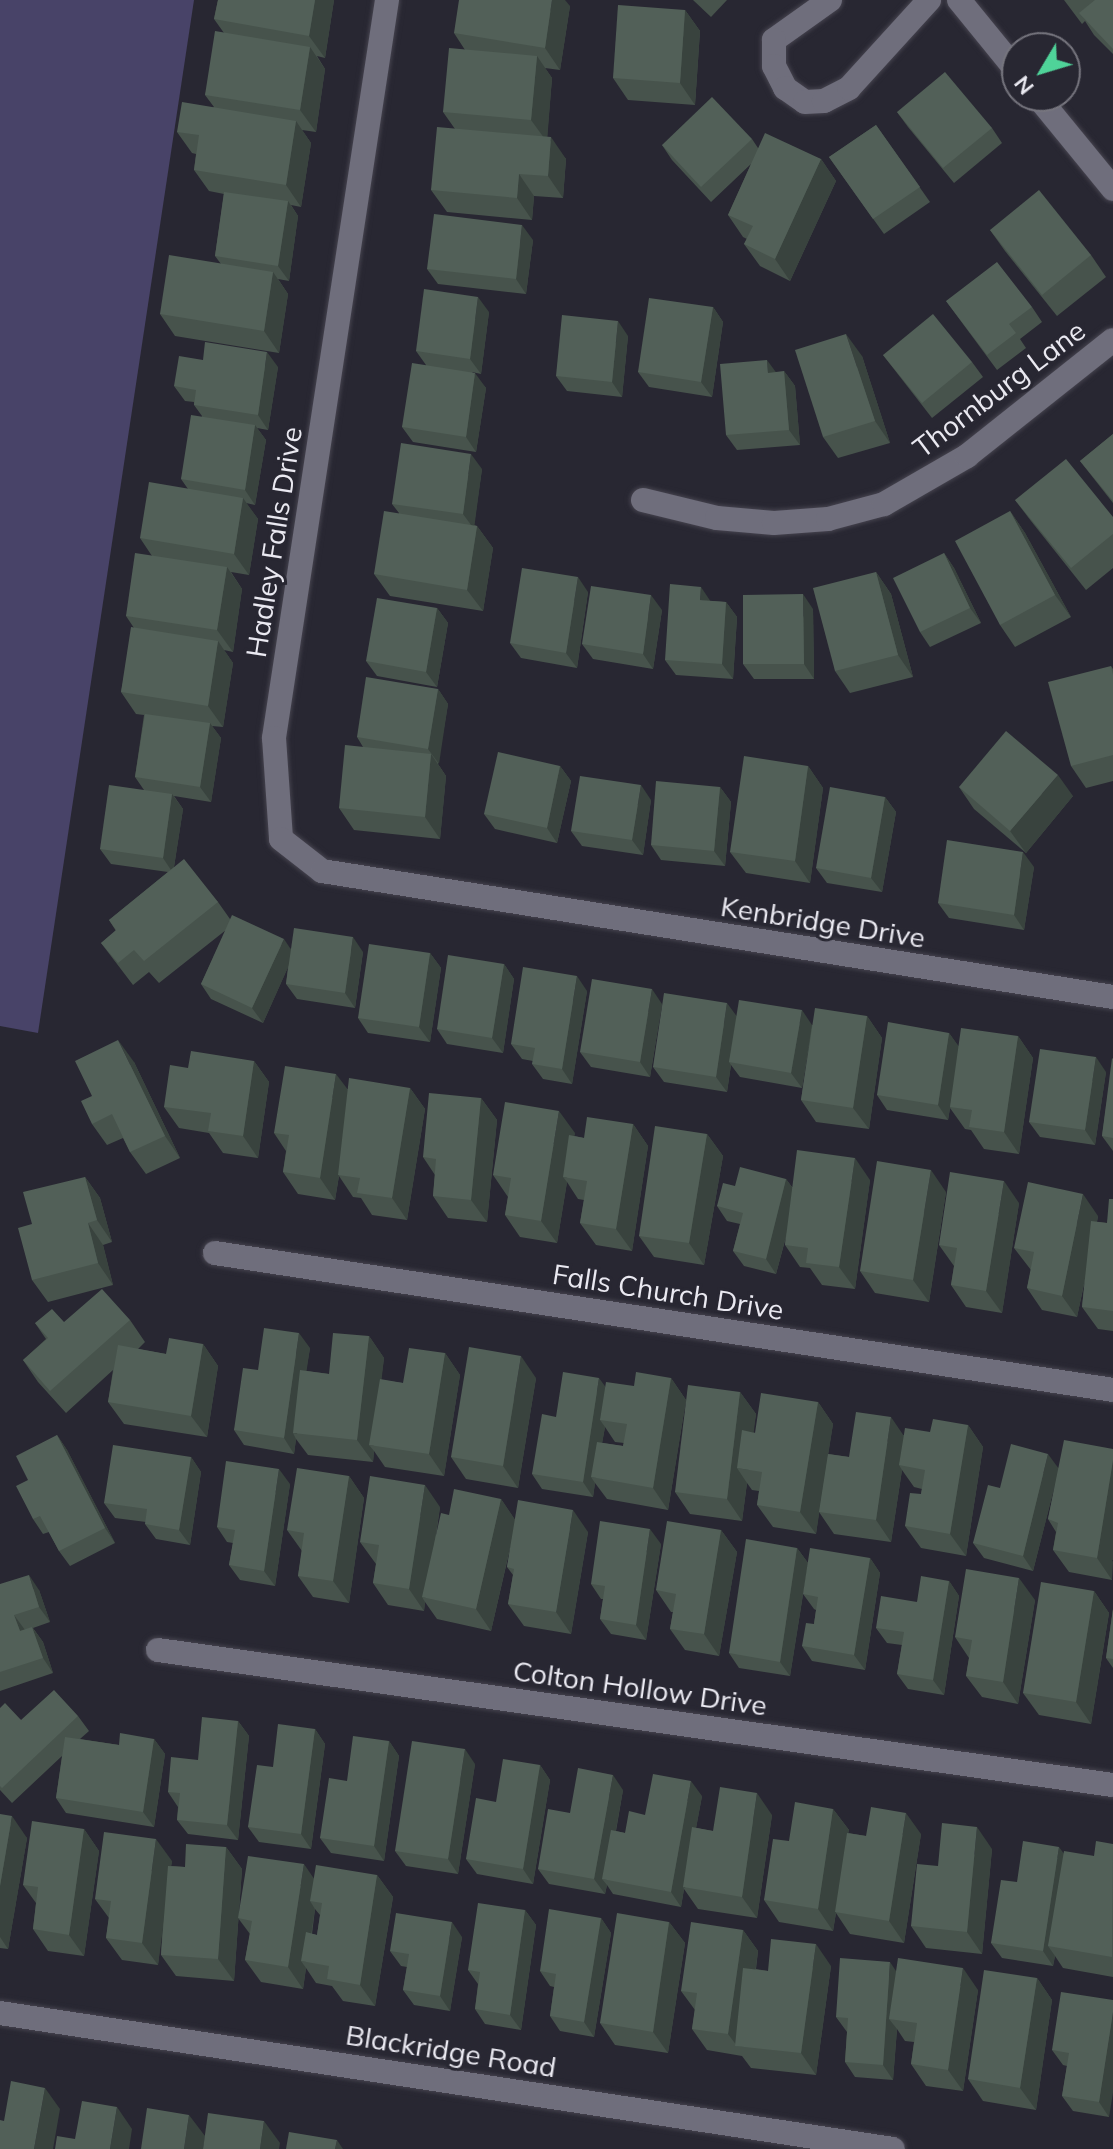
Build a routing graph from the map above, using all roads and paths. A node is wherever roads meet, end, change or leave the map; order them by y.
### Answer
1 (387, 0) edge
2 (830, 0) edge
3 (929, 0) edge
4 (959, 0) edge
5 (1001, 51) edge
6 (1050, 112) edge
7 (1113, 189) edge
8 (1113, 340) edge
9 (643, 500) dead end
10 (524, 906) joint
11 (1113, 997) edge
12 (215, 1253) dead end
13 (1113, 1390) edge
14 (158, 1650) dead end
15 (1113, 1785) edge
16 (0, 2013) edge
17 (893, 2149) edge

1 - 10 street, Hadley Falls Drive
2 - 3 street
4 - 5 street
6 - 7 street
8 - 9 street, Thornburg Lane
10 - 11 street, Kenbridge Drive
12 - 13 street, Falls Church Drive
14 - 15 street, Colton Hollow Drive
16 - 17 street, Blackridge Road

